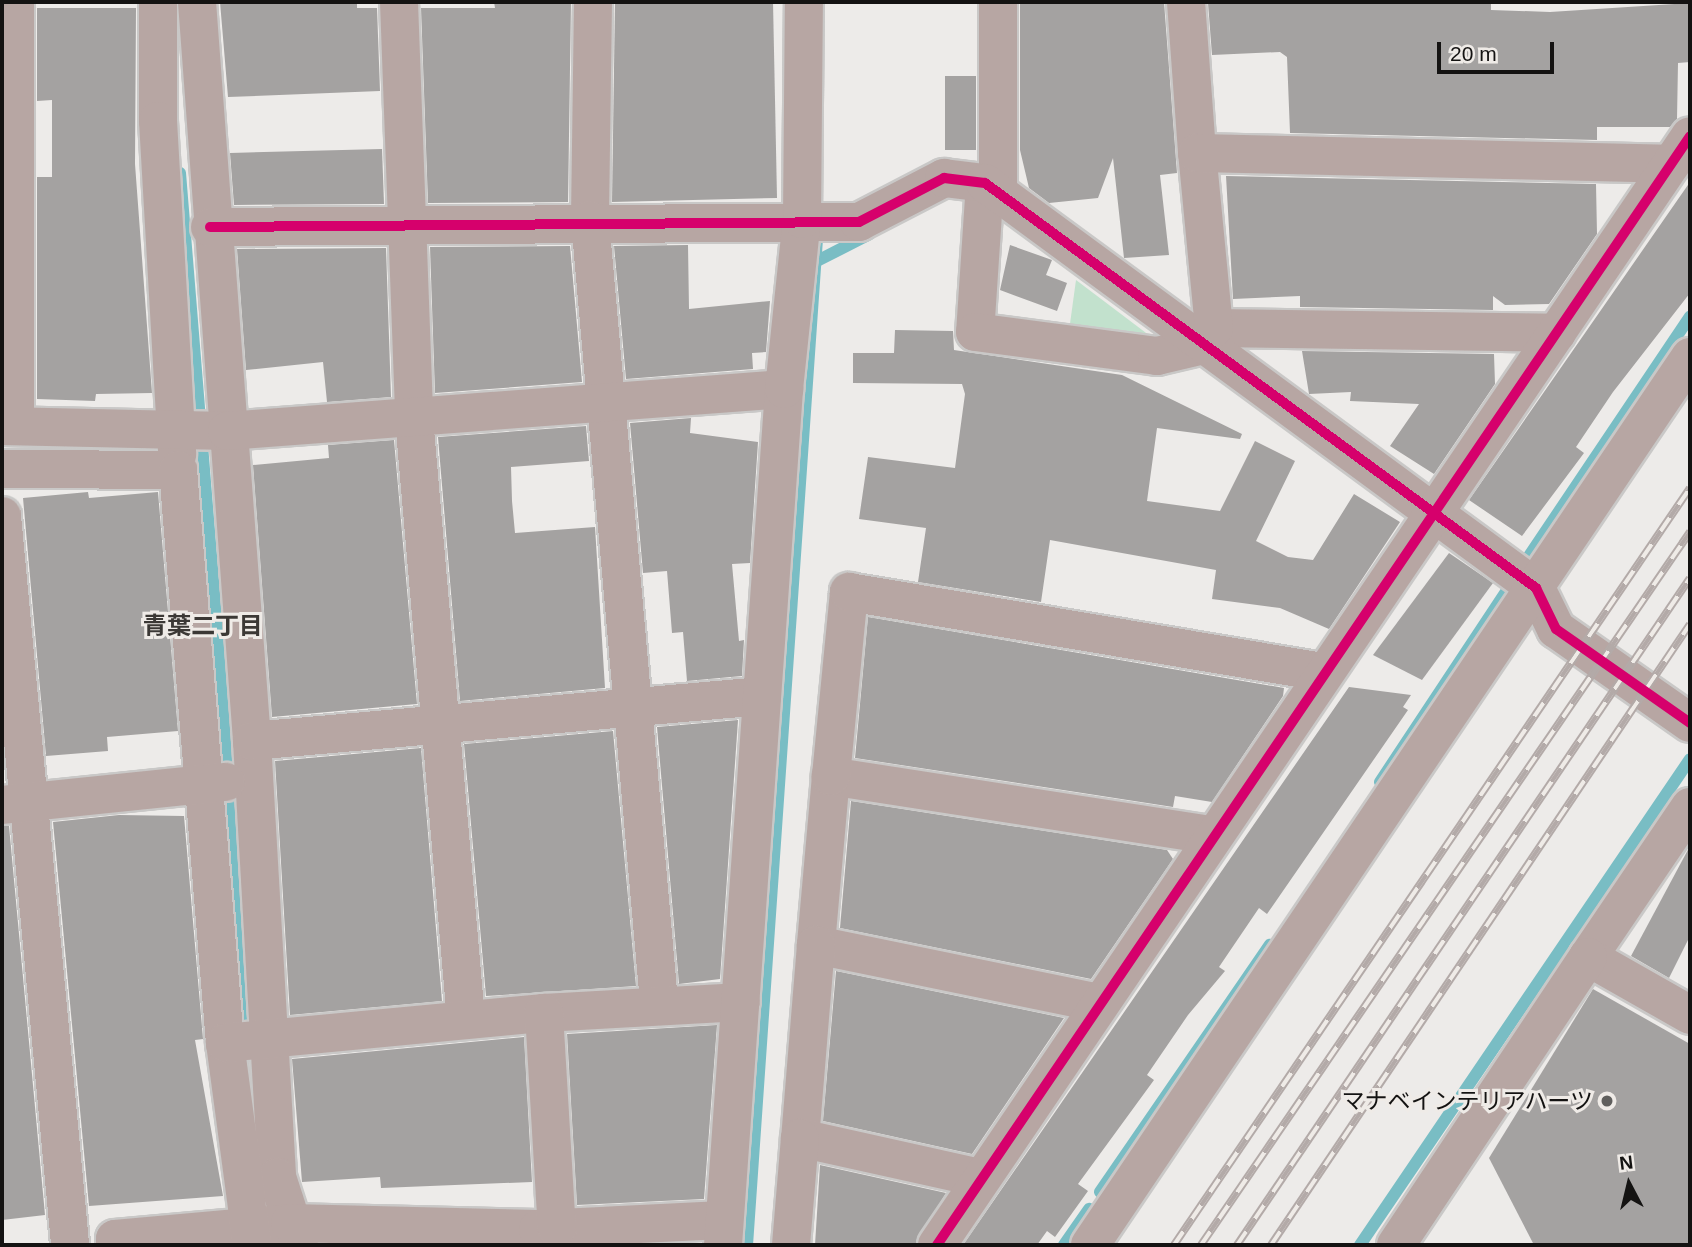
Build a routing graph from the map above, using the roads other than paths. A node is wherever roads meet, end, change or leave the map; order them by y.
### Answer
1 (15, 2) edge
2 (158, 2) edge
3 (197, 2) edge
4 (399, 2) edge
5 (593, 2) edge
6 (804, 2) edge
7 (998, 2) edge
8 (1186, 2) edge
9 (1681, 150) edge
10 (1197, 153) junction
11 (985, 178) junction
12 (804, 219) junction
13 (590, 220) junction
14 (210, 227) junction
15 (404, 229) junction
16 (1556, 333) junction
17 (1209, 336) junction
18 (1690, 357) edge
19 (783, 389) junction
20 (606, 399) junction
21 (414, 418) junction
22 (8, 426) edge
23 (190, 442) junction
24 (2, 469) edge
25 (1433, 514) junction
26 (2, 516) edge
27 (1536, 588) junction
28 (1321, 672) junction
29 (762, 696) junction
30 (634, 708) junction
31 (1690, 723) edge
32 (441, 728) junction
33 (252, 741) junction
34 (831, 776) junction
35 (253, 780) junction
36 (201, 785) junction
37 (17, 803) edge
38 (1690, 807) edge
39 (1211, 835) junction
40 (816, 945) junction
41 (1588, 957) junction
42 (741, 1002) junction
43 (659, 1003) junction
44 (1098, 1003) junction
45 (544, 1013) junction
46 (1690, 1015) edge
47 (466, 1020) junction
48 (269, 1039) junction
49 (225, 1043) junction
50 (800, 1138) junction
51 (980, 1178) junction
52 (723, 1233) edge
53 (295, 1234) edge
54 (545, 1235) edge
55 (248, 1236) edge
56 (115, 1242) edge
57 (58, 1244) edge
58 (791, 1245) edge
59 (937, 1245) edge
60 (1090, 1245) edge
61 (1396, 1245) edge

1 - 22 street
2 - 23 street
3 - 14 street
4 - 15 street
5 - 13 street
6 - 12 street
7 - 11 street
8 - 10 street
9 - 10 street
9 - 16 street
10 - 17 street
11 - 12 street
11 - 17 street
11 - 17 street
12 - 13 street
12 - 19 street
13 - 15 street
13 - 20 street
14 - 15 street
14 - 23 street
15 - 21 street
16 - 17 street
16 - 25 street
17 - 25 street
18 - 27 street
19 - 20 street
19 - 29 street
20 - 21 street
20 - 30 street
21 - 23 street
21 - 32 street
22 - 23 street
23 - 24 street
23 - 33 street
23 - 36 street
25 - 27 street
25 - 28 street
26 - 37 street
27 - 31 street
27 - 60 street
28 - 34 street
28 - 39 street
29 - 30 street
29 - 42 street
30 - 32 street
30 - 43 street
32 - 33 street
32 - 47 street
33 - 35 street
34 - 39 street
34 - 40 street
35 - 36 street
35 - 48 street
36 - 37 street
36 - 49 street
37 - 57 street
38 - 41 street
39 - 44 street
40 - 44 street
40 - 50 street
41 - 46 street
41 - 61 street
42 - 43 street
42 - 52 street
43 - 45 street
44 - 51 street
45 - 47 street
45 - 54 street
47 - 48 street
48 - 49 street
48 - 53 street
49 - 55 street
50 - 51 street
50 - 58 street
51 - 59 street
52 - 54 street
53 - 54 street
53 - 55 street
55 - 56 street
56 - 57 street

